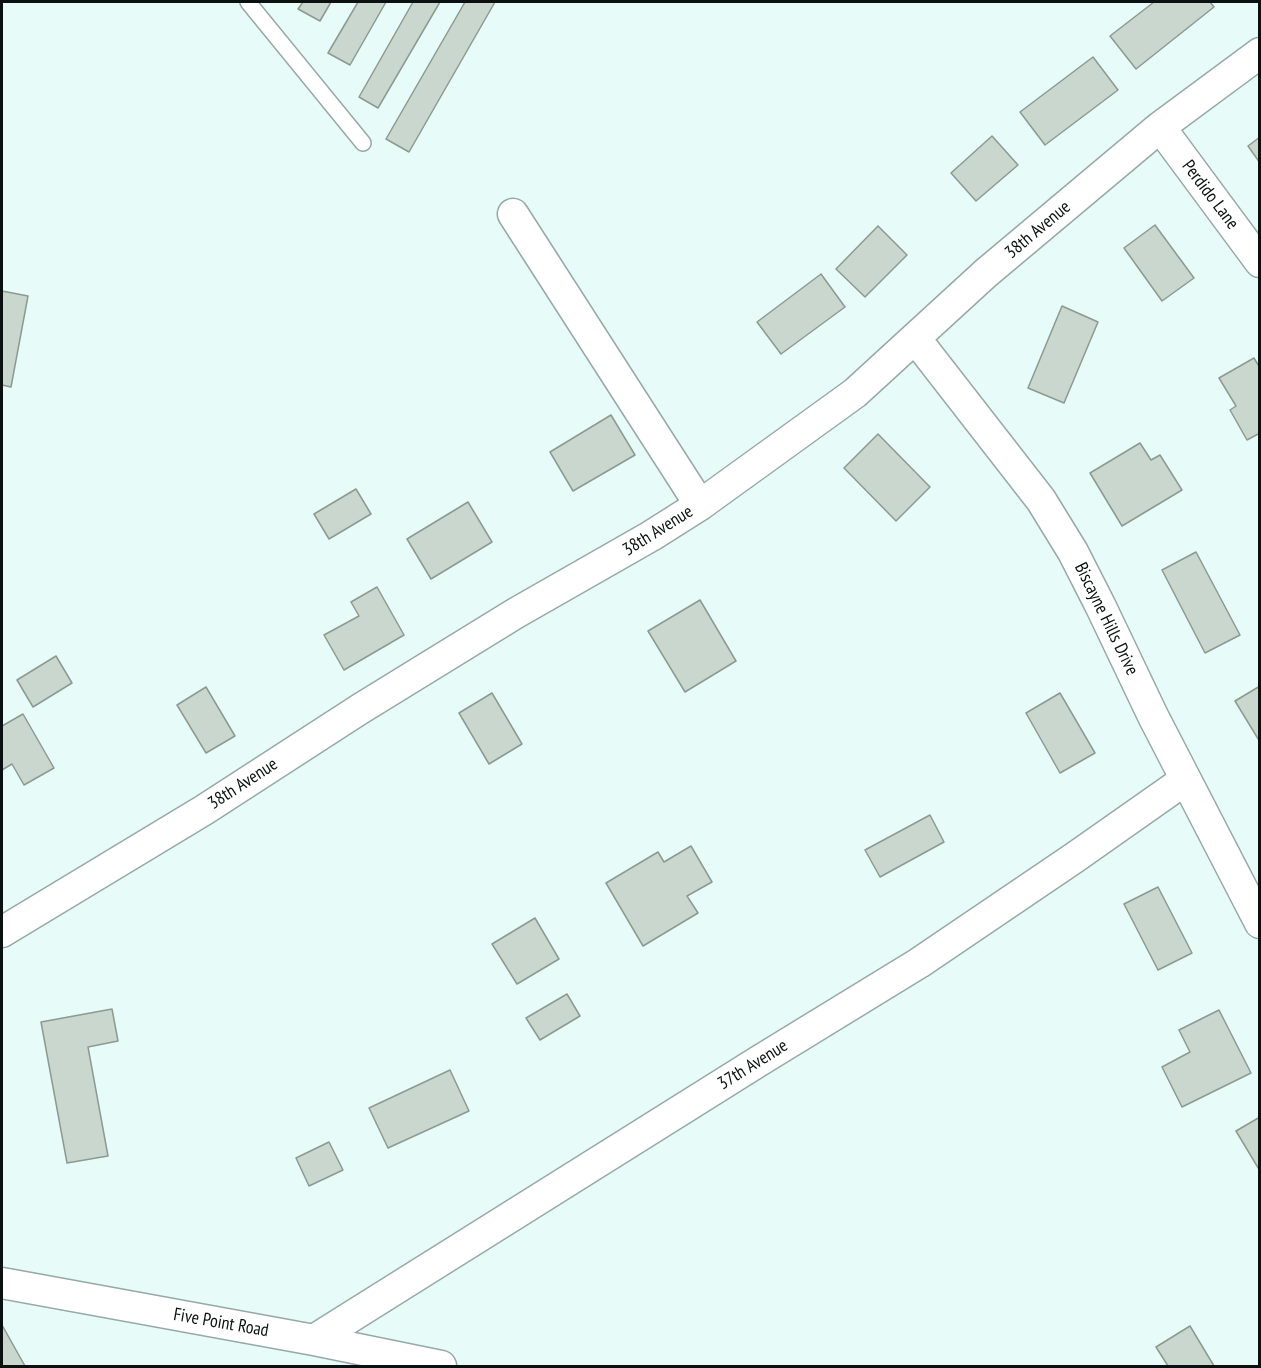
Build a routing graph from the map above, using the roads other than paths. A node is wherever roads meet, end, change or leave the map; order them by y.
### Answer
1 (248, 2) edge
2 (1260, 53) edge
3 (1160, 127) junction
4 (363, 143) dead end
5 (513, 214) dead end
6 (1260, 262) edge
7 (915, 338) junction
8 (700, 504) junction
9 (1185, 780) junction
10 (1260, 923) edge
11 (2, 932) edge
12 (2, 1283) edge
13 (314, 1340) junction
14 (441, 1366) edge

1 - 4 lane
2 - 3 street, 38th Avenue
3 - 6 street, Perdido Lane
3 - 7 street, 38th Avenue
5 - 8 street
7 - 8 street, 38th Avenue
7 - 9 street, Biscayne Hills Drive
8 - 11 street, 38th Avenue
9 - 10 street, Biscayne Hills Drive
9 - 13 street, 37th Avenue
12 - 13 street, Five Point Road
13 - 14 street, Five Point Road

